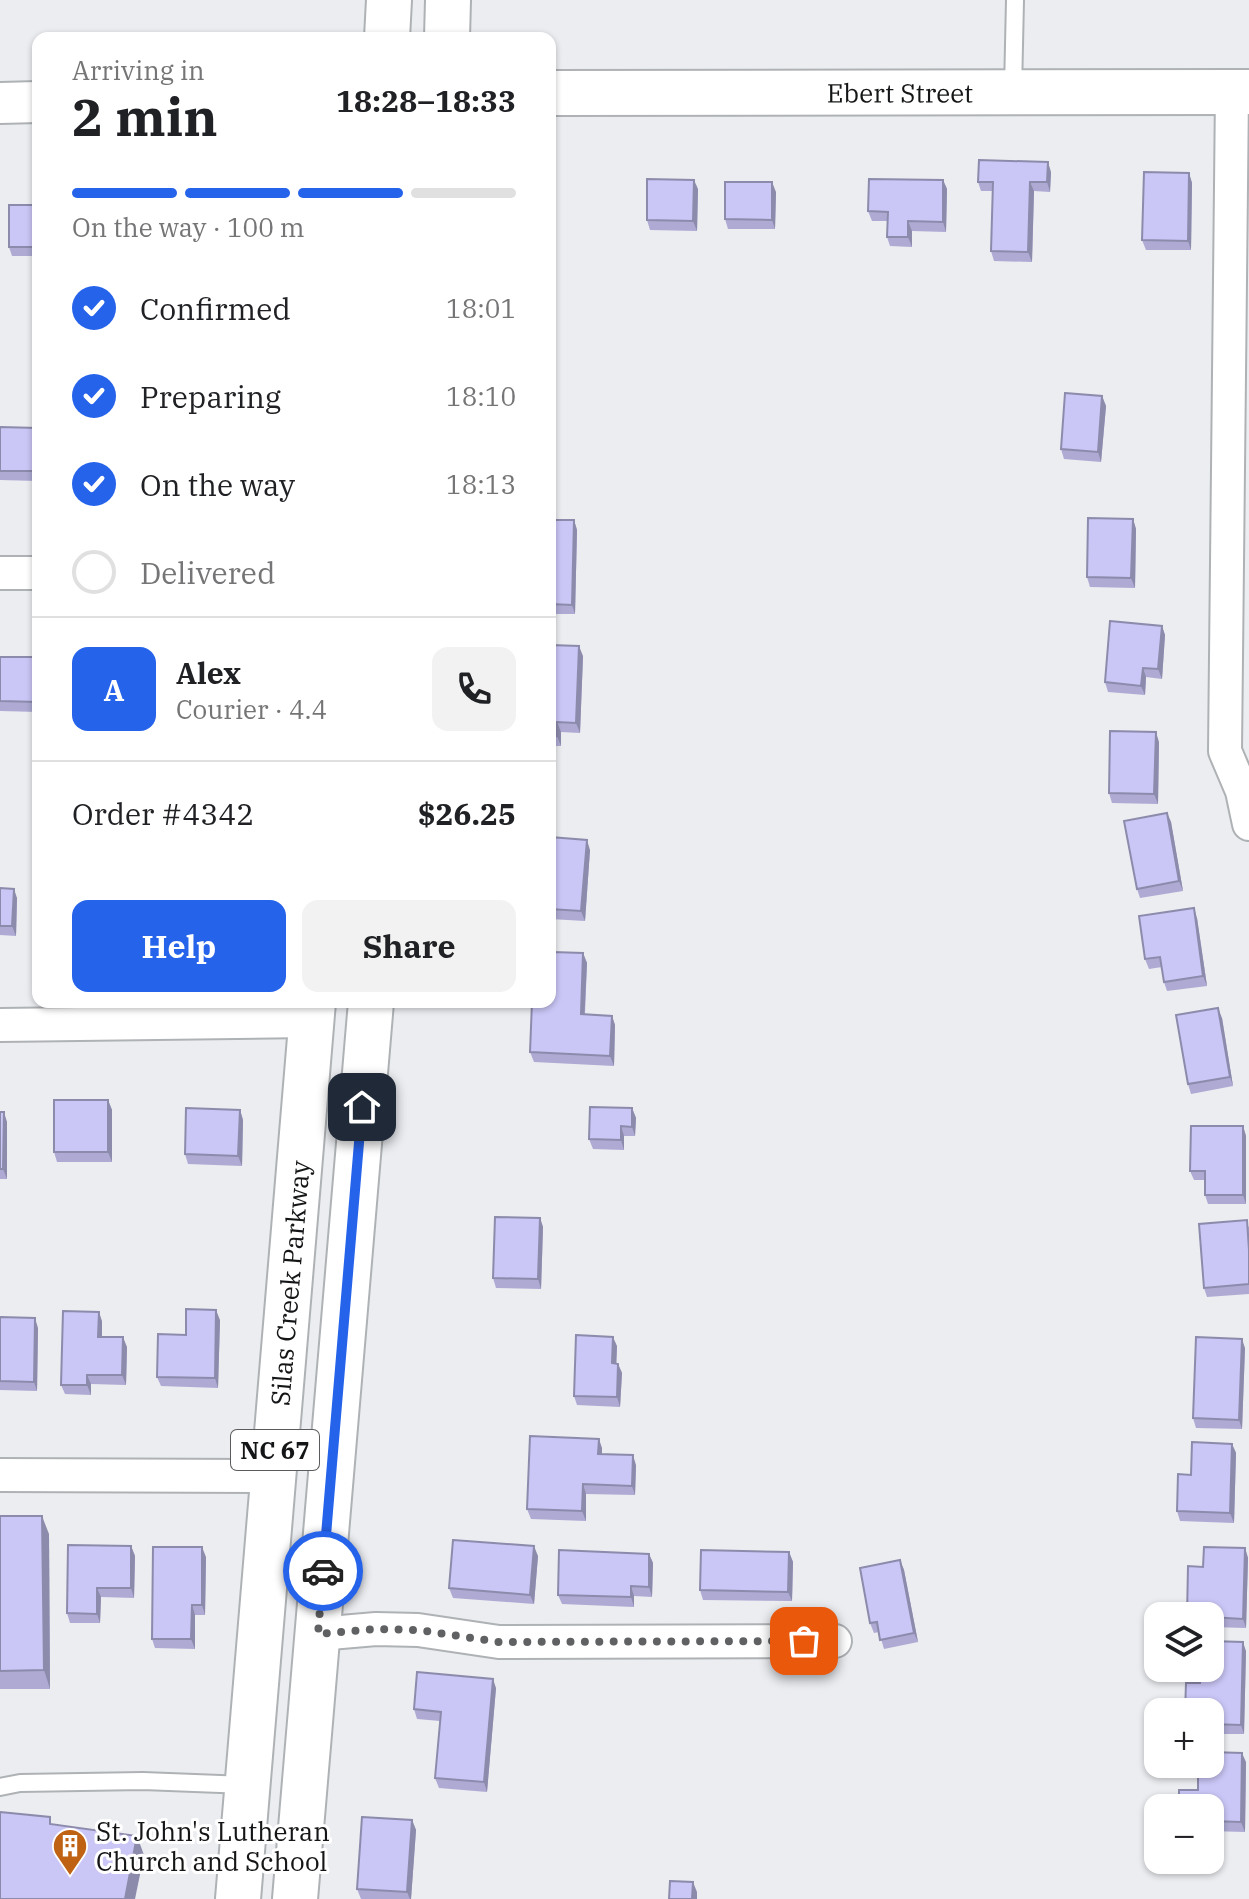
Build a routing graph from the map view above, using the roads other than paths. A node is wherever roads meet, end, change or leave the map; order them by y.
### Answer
1 (389, 0) edge
2 (448, 0) edge
3 (1015, 0) edge
4 (387, 32) edge
5 (447, 32) edge
6 (1013, 92) junction
7 (1240, 92) edge
8 (556, 93) edge
9 (32, 102) edge
10 (0, 103) edge
11 (0, 573) edge
12 (32, 573) edge
13 (1245, 791) edge
14 (1249, 824) edge
15 (370, 1008) edge
16 (312, 1012) edge
17 (0, 1025) edge
18 (0, 1475) edge
19 (273, 1476) junction
20 (318, 1634) junction
21 (835, 1641) dead end
22 (246, 1785) junction
23 (0, 1787) edge
24 (238, 1899) edge
25 (295, 1899) edge

1 - 4 main road
2 - 5 main road
3 - 6 lane
6 - 7 main road, Ebert Street
6 - 8 main road, Ebert Street
7 - 13 street
9 - 10 street
11 - 12 street
13 - 14 street
15 - 20 main road, NC 67
16 - 17 street
16 - 19 main road, Silas Creek Parkway / NC 67
18 - 19 street
19 - 22 main road, Silas Creek Parkway / NC 67
20 - 21 street
20 - 25 main road, NC 67
22 - 23 lane
22 - 24 main road, Silas Creek Parkway / NC 67

